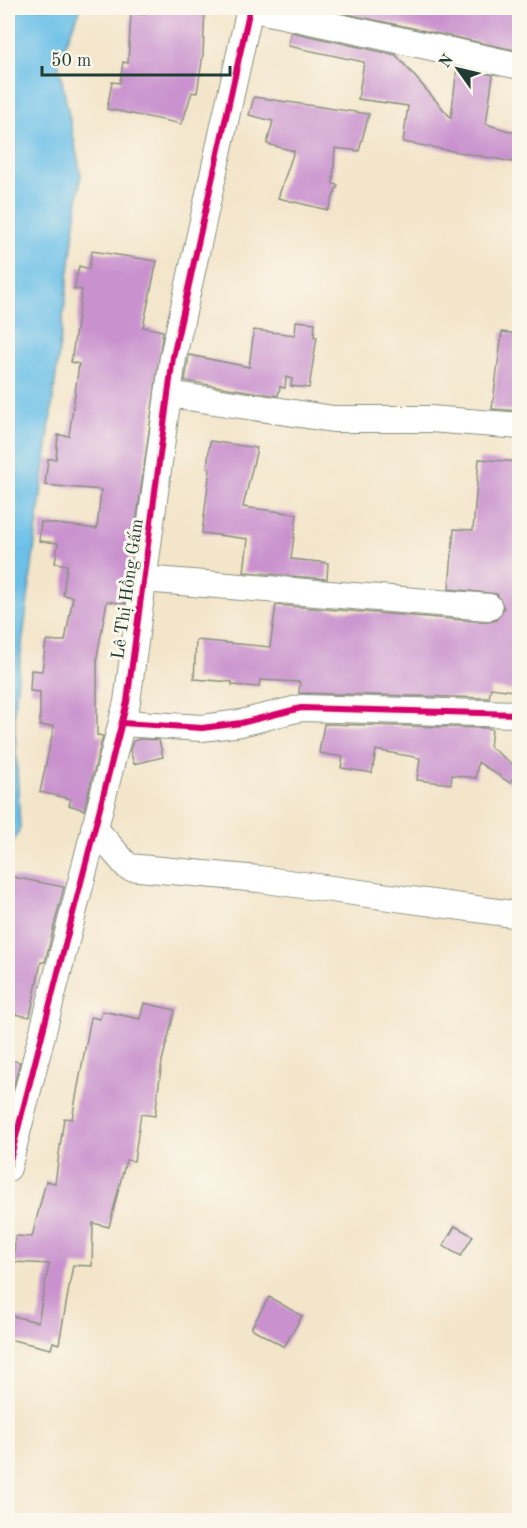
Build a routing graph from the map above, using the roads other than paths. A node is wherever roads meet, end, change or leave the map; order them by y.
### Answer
1 (250, 8) edge
2 (519, 66) edge
3 (168, 394) junction
4 (519, 426) edge
5 (143, 579) junction
6 (489, 607) dead end
7 (519, 714) edge
8 (122, 723) junction
9 (94, 828) junction
10 (519, 915) edge
11 (8, 1168) edge

1 - 2 street
1 - 3 street, Lê Thị Hồng Gấm
3 - 4 street
3 - 5 street, Lê Thị Hồng Gấm
5 - 6 street
5 - 8 street, Lê Thị Hồng Gấm
7 - 8 street
8 - 9 street, Lê Thị Hồng Gấm
9 - 10 street
9 - 11 street, Lê Thị Hồng Gấm

